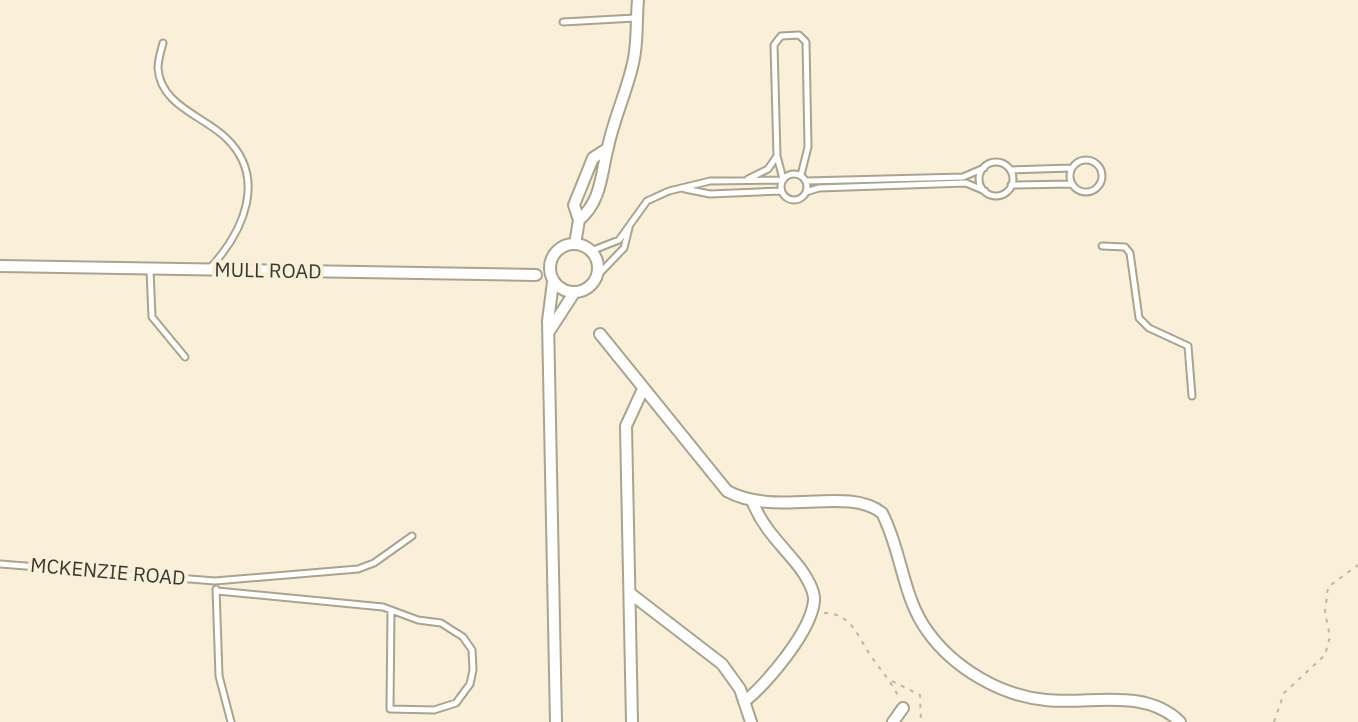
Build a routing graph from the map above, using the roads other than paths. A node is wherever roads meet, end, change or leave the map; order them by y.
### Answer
1 (638, 0) edge
2 (636, 18) junction
3 (563, 22) dead end
4 (163, 43) dead end
5 (607, 149) junction
6 (777, 156) junction
7 (984, 168) junction
8 (1072, 168) junction
9 (1010, 170) junction
10 (801, 175) junction
11 (747, 180) junction
12 (782, 180) junction
13 (806, 181) junction
14 (1071, 184) junction
15 (1011, 185) junction
16 (684, 189) junction
17 (781, 191) junction
18 (985, 191) junction
19 (806, 192) junction
20 (579, 220) junction
21 (629, 227) junction
22 (575, 244) junction
23 (1102, 246) dead end
24 (591, 251) junction
25 (0, 266) edge
26 (150, 269) junction
27 (208, 270) junction
28 (536, 275) dead end
29 (596, 277) junction
30 (553, 282) junction
31 (574, 293) junction
32 (550, 330) junction
33 (600, 334) dead end
34 (185, 357) dead end
35 (643, 389) junction
36 (1192, 396) dead end
37 (753, 503) junction
38 (412, 536) dead end
39 (0, 564) edge
40 (215, 581) junction
41 (217, 591) junction
42 (631, 594) junction
43 (391, 610) junction
44 (744, 702) junction
45 (903, 708) road end
46 (231, 722) edge
47 (556, 722) edge
48 (632, 722) edge
49 (751, 722) edge
50 (893, 722) edge
51 (1180, 722) edge

1 - 2 street
2 - 3 lane
2 - 5 street
4 - 27 lane
5 - 20 street
5 - 20 street
6 - 10 lane
6 - 11 lane
6 - 12 lane
7 - 9 lane
7 - 13 lane
7 - 18 lane
8 - 9 lane
8 - 14 lane
8 - 14 lane
9 - 15 lane
10 - 12 lane
10 - 13 lane
11 - 12 lane
11 - 16 lane
12 - 17 lane
13 - 19 lane
14 - 15 lane
15 - 18 lane
16 - 17 lane
16 - 21 lane
17 - 19 lane
18 - 19 lane
20 - 22 street
21 - 24 lane
21 - 29 lane
22 - 24 street
22 - 30 street
23 - 36 lane
24 - 29 street
25 - 26 street, MULL ROAD
26 - 27 street, MULL ROAD
26 - 34 lane
27 - 28 street, MULL ROAD
29 - 31 street
30 - 31 street
30 - 32 street
31 - 32 street
32 - 47 street
33 - 35 street
35 - 37 street
35 - 42 street
37 - 44 street
37 - 51 street
38 - 40 lane, MCKENZIE ROAD
39 - 40 lane, MCKENZIE ROAD
40 - 41 lane
41 - 43 lane
41 - 46 lane
42 - 44 street
42 - 48 street
43 - 43 lane
44 - 49 street
45 - 50 street

